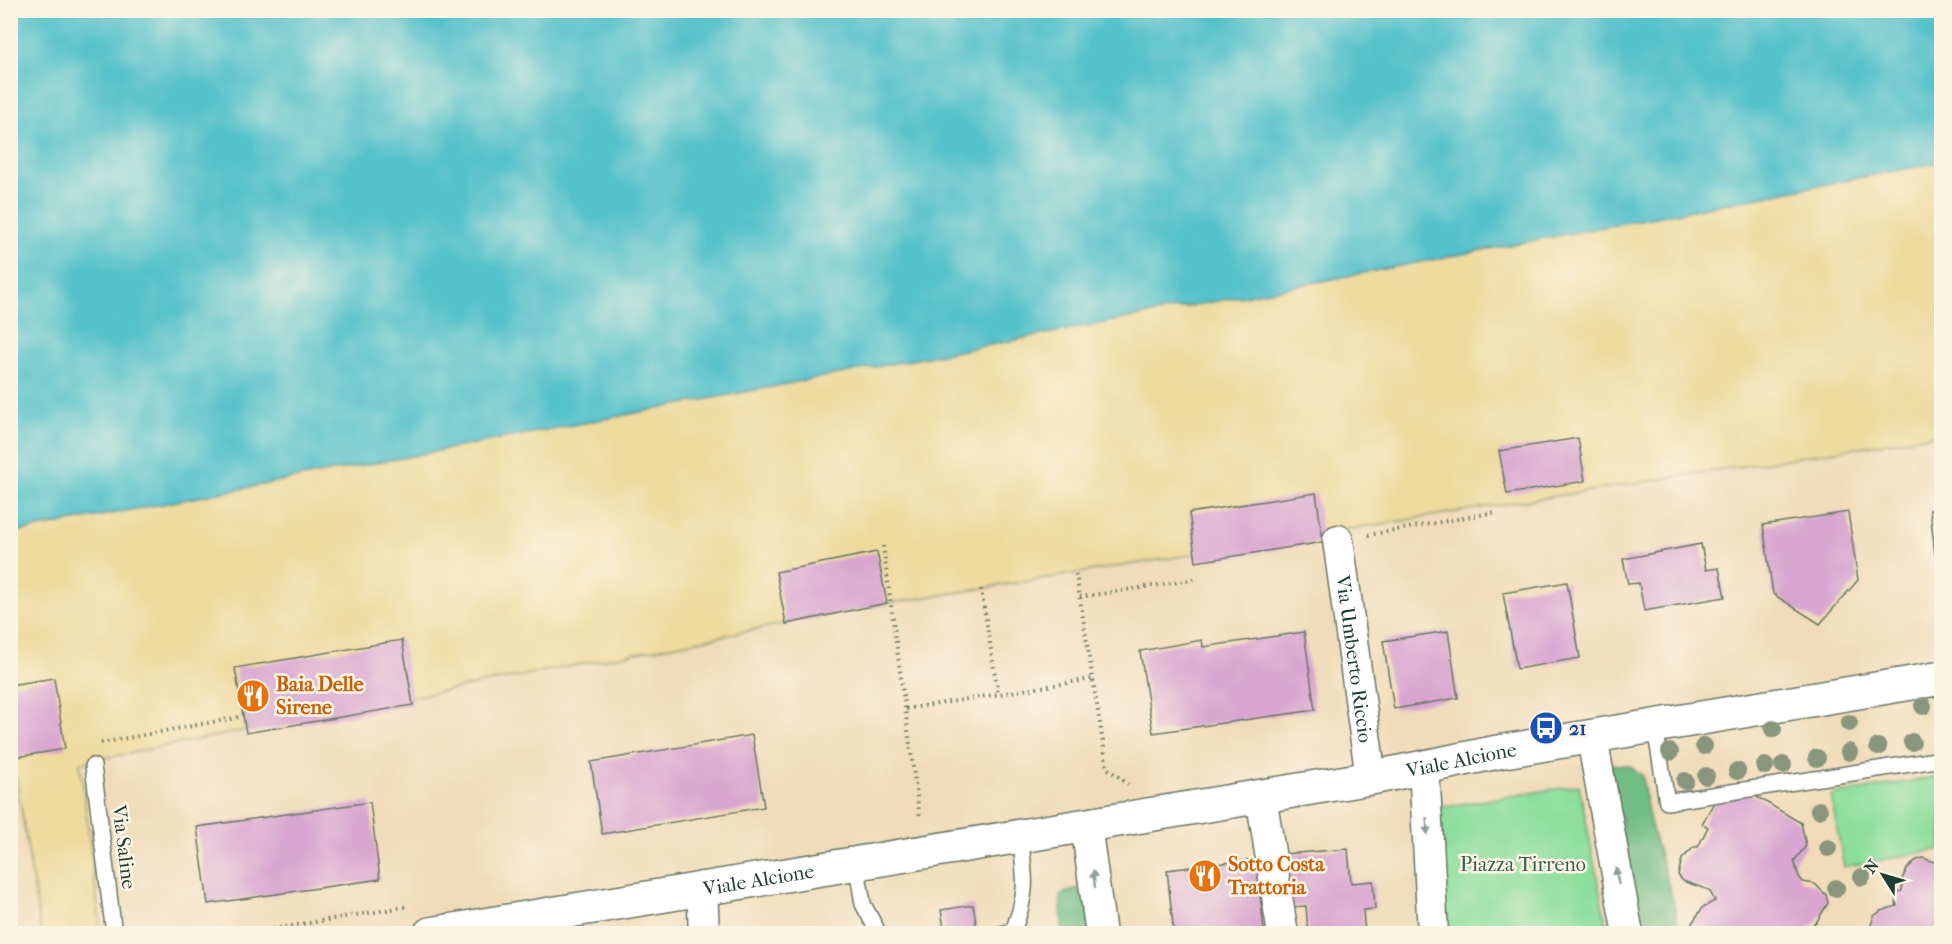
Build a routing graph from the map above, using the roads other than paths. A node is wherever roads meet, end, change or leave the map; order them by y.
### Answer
1 (1338, 540) road end
2 (1941, 678) edge
3 (1655, 727) junction
4 (1592, 738) junction
5 (1941, 759) edge
6 (93, 766) road end
7 (1424, 767) junction
8 (1371, 778) junction
9 (1261, 796) junction
10 (1086, 825) junction
11 (1020, 835) junction
12 (856, 862) junction
13 (702, 887) junction
14 (114, 933) edge
15 (430, 933) edge
16 (704, 933) edge
17 (879, 933) edge
18 (1001, 933) edge
19 (1101, 933) edge
20 (1282, 933) edge
21 (1433, 933) edge
22 (1628, 933) edge

1 - 8 street, Via Umberto Riccio
2 - 3 street, Viale Alcione
3 - 4 street, Viale Alcione
3 - 5 lane
4 - 7 street, Viale Alcione
22 -> 4 street
6 - 14 lane, Via Saline
7 - 8 street, Viale Alcione
7 -> 21 street
8 - 9 street, Viale Alcione
9 - 10 street, Viale Alcione
9 - 20 street
10 - 11 street, Viale Alcione
19 -> 10 street
11 - 12 street, Viale Alcione
11 - 18 lane
12 - 13 street, Viale Alcione
12 - 17 lane
13 - 15 street, Viale Alcione
13 - 16 street

